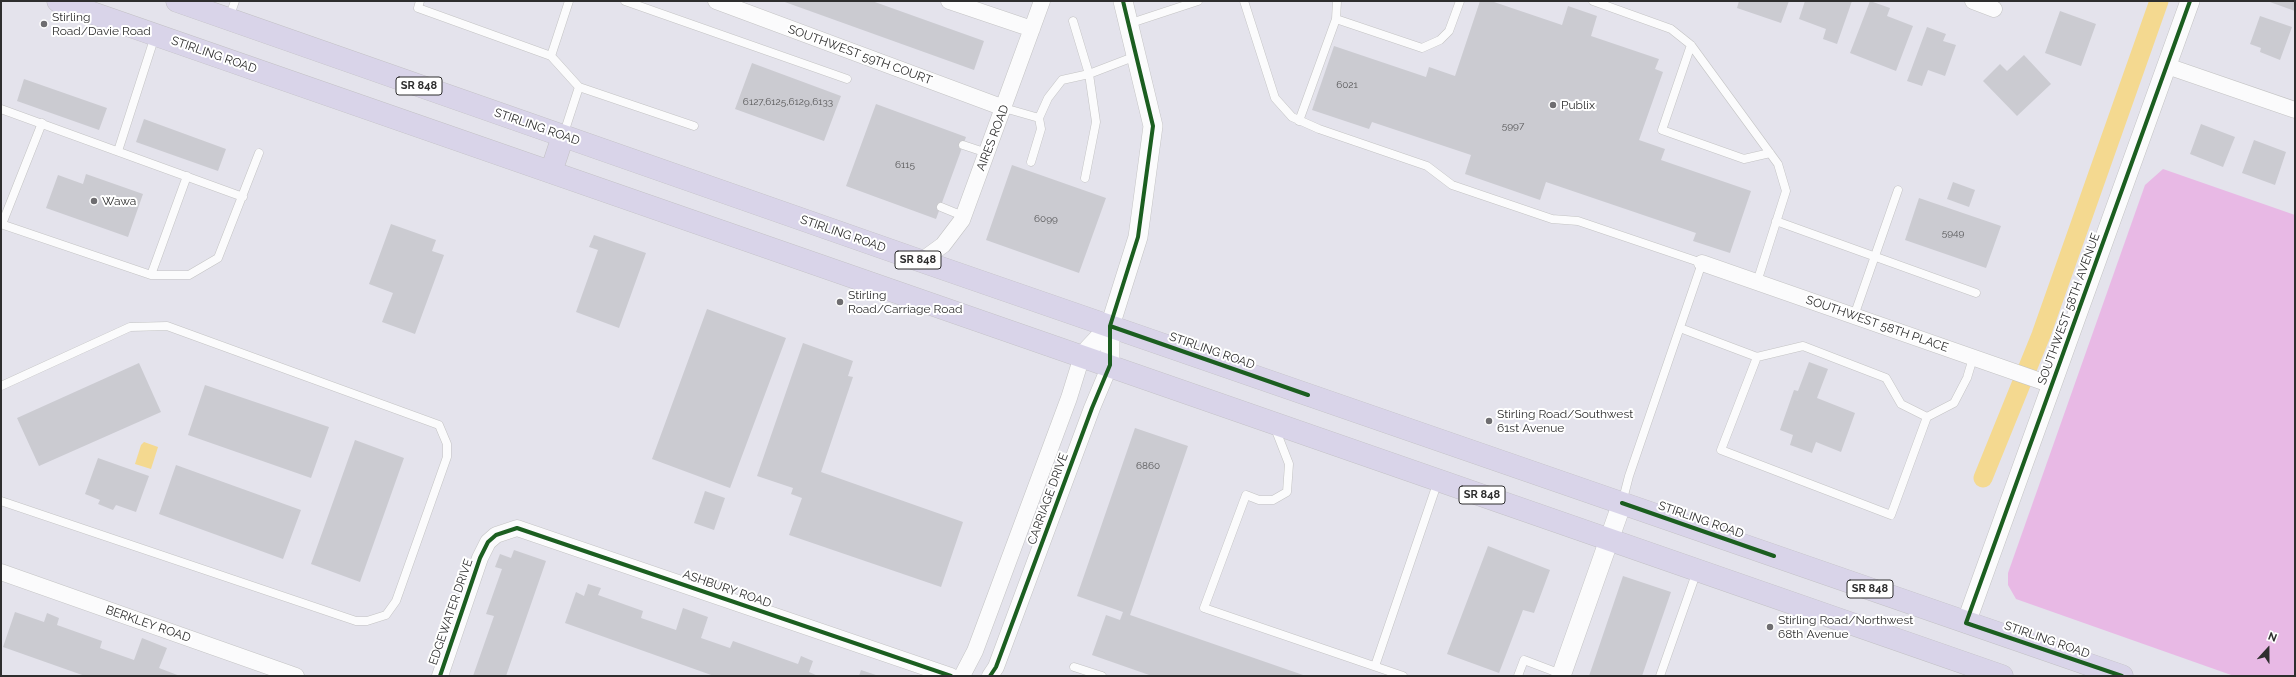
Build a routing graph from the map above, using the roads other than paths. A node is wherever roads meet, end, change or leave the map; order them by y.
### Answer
1 (58, 1) edge
2 (177, 1) edge
3 (420, 1) edge
4 (569, 1) edge
5 (625, 1) edge
6 (716, 1) edge
7 (949, 1) edge
8 (1042, 1) edge
9 (1123, 1) edge
10 (1198, 1) edge
11 (1244, 1) edge
12 (1337, 1) edge
13 (1460, 1) edge
14 (1593, 1) edge
15 (1973, 1) edge
16 (2190, 1) edge
17 (1994, 9) dead end
18 (232, 10) edge
19 (1336, 19) junction
20 (1073, 21) dead end
21 (1128, 24) junction
22 (1032, 29) junction
23 (155, 35) junction
24 (1691, 45) junction
25 (551, 56) junction
26 (1136, 56) junction
27 (2167, 66) junction
28 (1089, 74) junction
29 (847, 79) dead end
30 (579, 87) junction
31 (1004, 108) junction
32 (1, 109) edge
33 (2295, 110) edge
34 (1039, 118) junction
35 (1299, 121) junction
36 (42, 123) junction
37 (694, 126) dead end
38 (563, 136) junction
39 (964, 145) dead end
40 (118, 151) junction
41 (259, 153) dead end
42 (987, 153) junction
43 (1770, 153) junction
44 (1031, 162) dead end
45 (550, 172) junction
46 (187, 176) junction
47 (1085, 178) dead end
48 (1898, 190) dead end
49 (242, 197) junction
50 (941, 207) dead end
51 (963, 216) junction
52 (1776, 221) junction
53 (2, 224) edge
54 (1874, 257) junction
55 (921, 261) junction
56 (1702, 263) junction
57 (151, 275) junction
58 (1757, 282) junction
59 (1976, 293) dead end
60 (1854, 316) junction
61 (1110, 326) junction
62 (1680, 328) junction
63 (1082, 356) junction
64 (1757, 357) junction
65 (1973, 358) junction
66 (1110, 365) junction
67 (2052, 385) junction
68 (1, 386) edge
69 (1927, 418) junction
70 (1273, 422) junction
71 (1057, 429) junction
72 (1081, 438) junction
73 (1438, 479) junction
74 (1, 501) edge
75 (1622, 503) junction
76 (496, 535) joint
77 (1609, 539) junction
78 (1698, 570) junction
79 (1, 572) edge
80 (1966, 623) junction
81 (1375, 666) junction
82 (1074, 667) dead end
83 (922, 671) edge
84 (1561, 675) edge
85 (296, 676) edge
86 (440, 676) edge
87 (951, 676) edge
88 (962, 676) edge
89 (990, 676) edge
90 (1102, 676) edge
91 (1403, 676) edge
92 (1518, 676) edge
93 (1660, 676) edge
94 (2002, 676) edge
95 (2122, 676) edge

1 - 23 main road, STIRLING ROAD / SR 848
2 - 18 main road, STIRLING ROAD / SR 848
3 - 25 lane
4 - 25 lane
5 - 29 lane
6 - 31 street, SOUTHWEST 59TH COURT
7 - 22 street
8 - 22 street, AIRES ROAD
9 - 21 street
10 - 21 lane
11 - 35 lane
12 - 19 lane
13 - 19 lane
14 - 24 lane
15 - 17 street
16 - 27 street, SOUTHWEST 58TH AVENUE
18 - 38 main road, STIRLING ROAD / SR 848
19 - 35 lane
20 - 28 lane
21 - 26 street
22 - 31 street, AIRES ROAD
23 - 40 lane
23 - 45 main road, STIRLING ROAD / SR 848
24 - 43 lane
24 - 43 lane
25 - 30 lane
26 - 28 lane
26 - 61 street
27 - 33 street
27 - 67 street, SOUTHWEST 58TH AVENUE
28 - 34 lane
28 - 47 lane
30 - 37 lane
30 - 38 lane
31 - 34 lane
31 - 42 street, AIRES ROAD
32 - 36 lane
34 - 44 lane
35 - 56 lane
36 - 40 lane
36 - 53 lane
38 - 45 main road
38 - 55 main road, STIRLING ROAD / SR 848
39 - 42 lane
40 - 46 lane
41 - 49 lane
42 - 51 street, AIRES ROAD
43 - 52 lane
45 - 63 main road, STIRLING ROAD / SR 848
46 - 49 lane
46 - 57 lane
48 - 54 lane
49 - 57 lane
50 - 51 lane
51 - 55 street, AIRES ROAD
52 - 54 lane
52 - 58 lane
53 - 57 lane
54 - 59 lane
54 - 60 lane
55 - 61 main road, STIRLING ROAD / SR 848
56 - 58 street, SOUTHWEST 58TH PLACE
56 - 62 lane
58 - 60 street, SOUTHWEST 58TH PLACE
60 - 65 street, SOUTHWEST 58TH PLACE
61 - 63 street, CARRIAGE DRIVE
61 - 66 street, CARRIAGE DRIVE
61 - 75 main road, STIRLING ROAD / SR 848
62 - 64 lane
62 - 75 lane
63 - 66 main road, STIRLING ROAD / SR 848
63 - 71 street, CARRIAGE DRIVE
64 - 69 lane
64 - 69 lane
65 - 67 street, SOUTHWEST 58TH PLACE
65 - 69 lane
66 - 70 main road, STIRLING ROAD / SR 848
66 - 72 street, CARRIAGE DRIVE
67 - 80 street, SOUTHWEST 58TH AVENUE
68 - 74 lane
70 - 73 main road, STIRLING ROAD / SR 848
70 - 81 lane
71 - 72 street
71 - 88 street, CARRIAGE DRIVE
72 - 89 street, CARRIAGE DRIVE
73 - 77 main road, STIRLING ROAD / SR 848
73 - 81 lane
75 - 77 street
75 - 80 main road, STIRLING ROAD / SR 848
76 - 83 street, ASHBURY ROAD
76 - 86 street, EDGEWATER DRIVE
77 - 78 main road, STIRLING ROAD / SR 848
77 - 84 street
78 - 93 lane
78 - 94 main road, STIRLING ROAD / SR 848
79 - 85 street, BERKLEY ROAD
80 - 95 main road, STIRLING ROAD / SR 848
81 - 91 lane
82 - 90 lane
83 - 87 street, ASHBURY ROAD
84 - 92 lane

